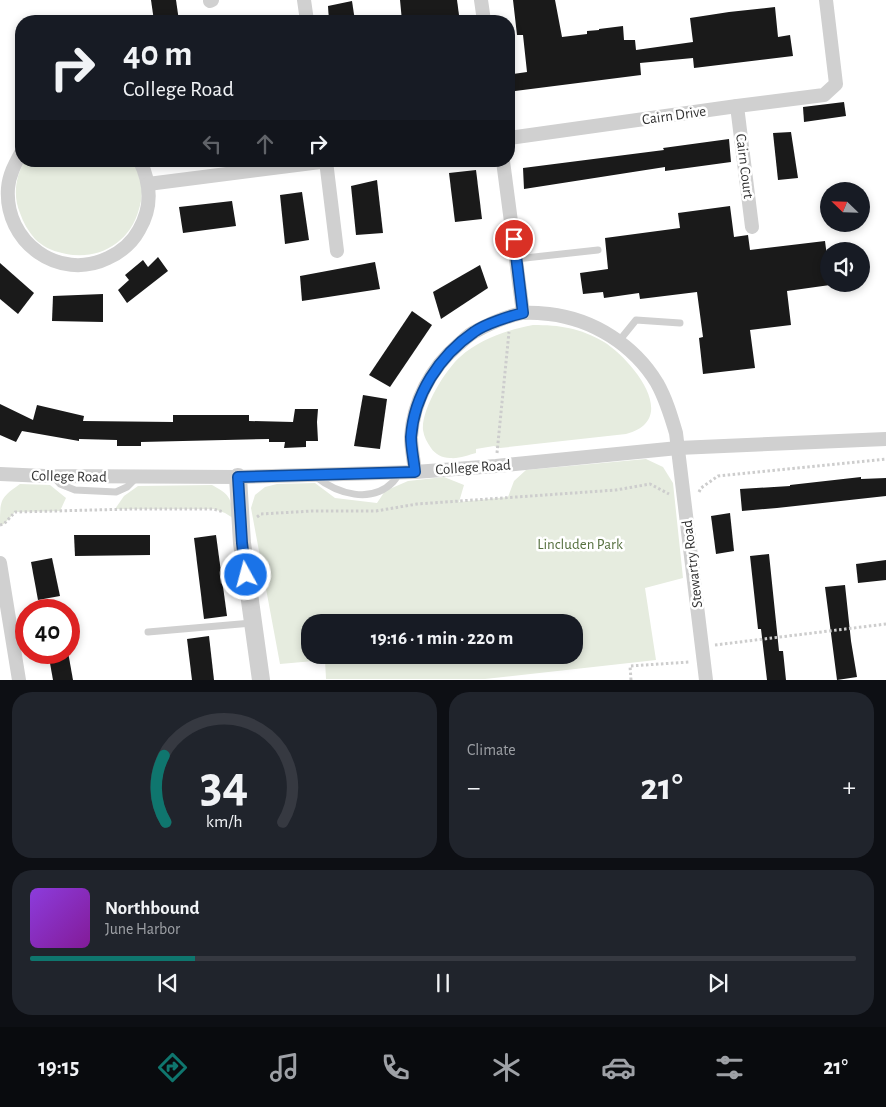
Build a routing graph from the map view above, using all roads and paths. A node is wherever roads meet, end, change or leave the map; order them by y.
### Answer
1 (304, 0) edge
2 (481, 0) edge
3 (826, 0) edge
4 (306, 15) edge
5 (483, 15) edge
6 (737, 106) junction
7 (515, 137) edge
8 (15, 164) edge
9 (143, 167) edge
10 (280, 167) edge
11 (327, 167) edge
12 (504, 167) edge
13 (148, 184) junction
14 (752, 227) dead end
15 (598, 250) dead end
16 (338, 251) dead end
17 (516, 259) junction
18 (517, 315) junction
19 (680, 323) dead end
20 (619, 342) junction
21 (886, 439) edge
22 (678, 448) junction
23 (886, 459) edge
24 (496, 466) junction
25 (408, 472) junction
26 (0, 474) edge
27 (314, 475) junction
28 (238, 477) junction
29 (684, 502) junction
30 (241, 524) junction
31 (0, 525) edge
32 (0, 563) edge
33 (253, 623) junction
34 (886, 624) edge
35 (148, 632) dead end
36 (702, 654) junction
37 (19, 680) edge
38 (261, 680) edge
39 (631, 680) edge
40 (706, 680) edge

1 - 4 street
2 - 5 street
3 - 6 street, Cairn Drive
6 - 7 street, Cairn Drive
6 - 14 street, Cairn Court
8 - 13 street
9 - 13 street
10 - 13 street
11 - 16 street
12 - 17 street
15 - 17 lane
17 - 18 street
18 - 20 street, Stewartry Road
18 - 24 path
18 - 25 street
19 - 20 lane
20 - 22 street, Stewartry Road
21 - 22 street, College Road
22 - 24 street, College Road
22 - 29 street, Stewartry Road
23 - 29 path
24 - 25 street, College Road
25 - 27 street, College Road
25 - 27 lane
26 - 28 street, College Road
27 - 28 street, College Road
28 - 30 street
29 - 30 path
29 - 36 street, Stewartry Road
30 - 31 path
30 - 33 street
32 - 37 street
33 - 35 lane
33 - 38 street
34 - 36 path
36 - 39 path
36 - 40 street, Stewartry Road

